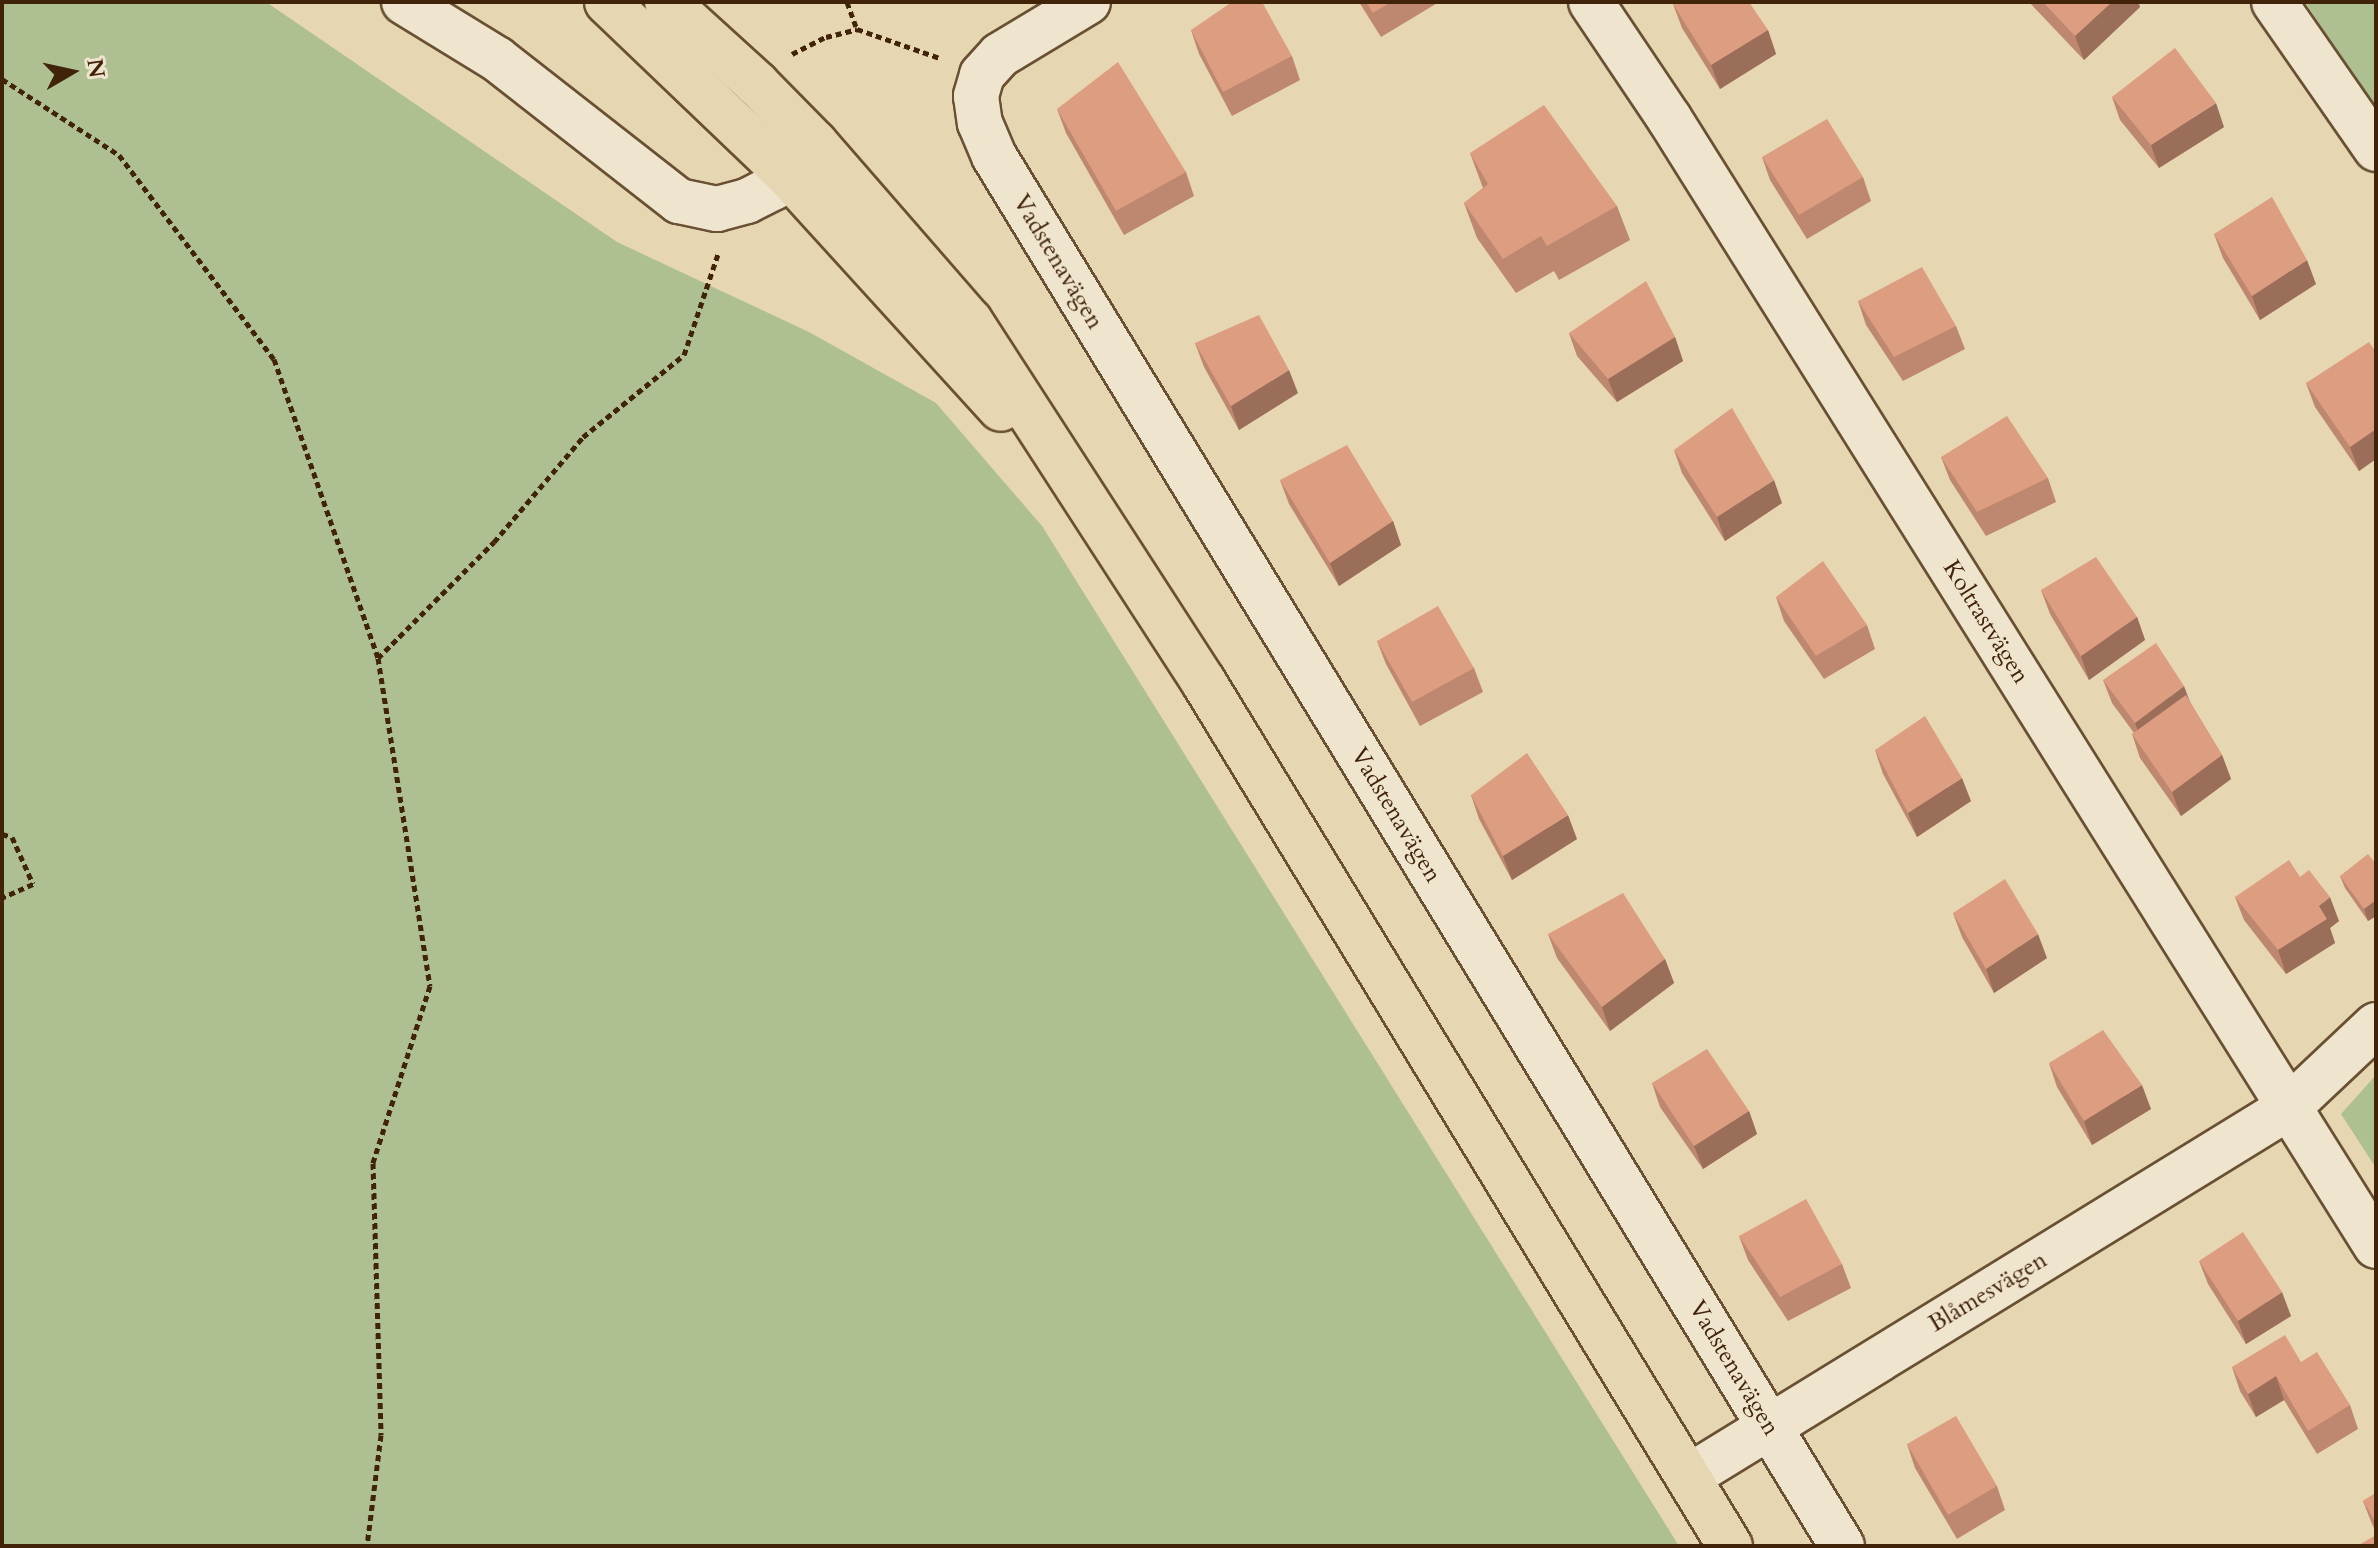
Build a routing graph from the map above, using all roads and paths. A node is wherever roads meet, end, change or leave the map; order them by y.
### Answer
1 (404, 2) edge
2 (607, 2) edge
3 (667, 2) edge
4 (847, 2) edge
5 (1088, 2) edge
6 (1591, 2) edge
7 (2274, 2) edge
8 (982, 75) junction
9 (2, 79) edge
10 (2376, 149) edge
11 (802, 159) junction
12 (717, 209) junction
13 (378, 658) junction
14 (2, 834) edge
15 (2, 898) edge
16 (2376, 1025) edge
17 (2288, 1108) junction
18 (2376, 1246) edge
19 (1769, 1426) junction
20 (1688, 1477) junction
21 (367, 1546) edge
22 (1730, 1546) edge
23 (1842, 1546) edge

1 - 12 street
2 - 11 main road
3 - 11 main road
4 - 8 path
5 - 8 street
6 - 17 street, Koltrastvägen
7 - 10 street
8 - 19 street, Vadstenavägen
9 - 13 path
11 - 12 street
11 - 20 main road
12 - 13 path
13 - 21 path
14 - 15 path
16 - 17 street, Blåmesvägen
17 - 18 street, Koltrastvägen
17 - 19 street, Blåmesvägen
19 - 20 street, Blåmesvägen
19 - 23 street, Vadstenavägen
20 - 22 main road

